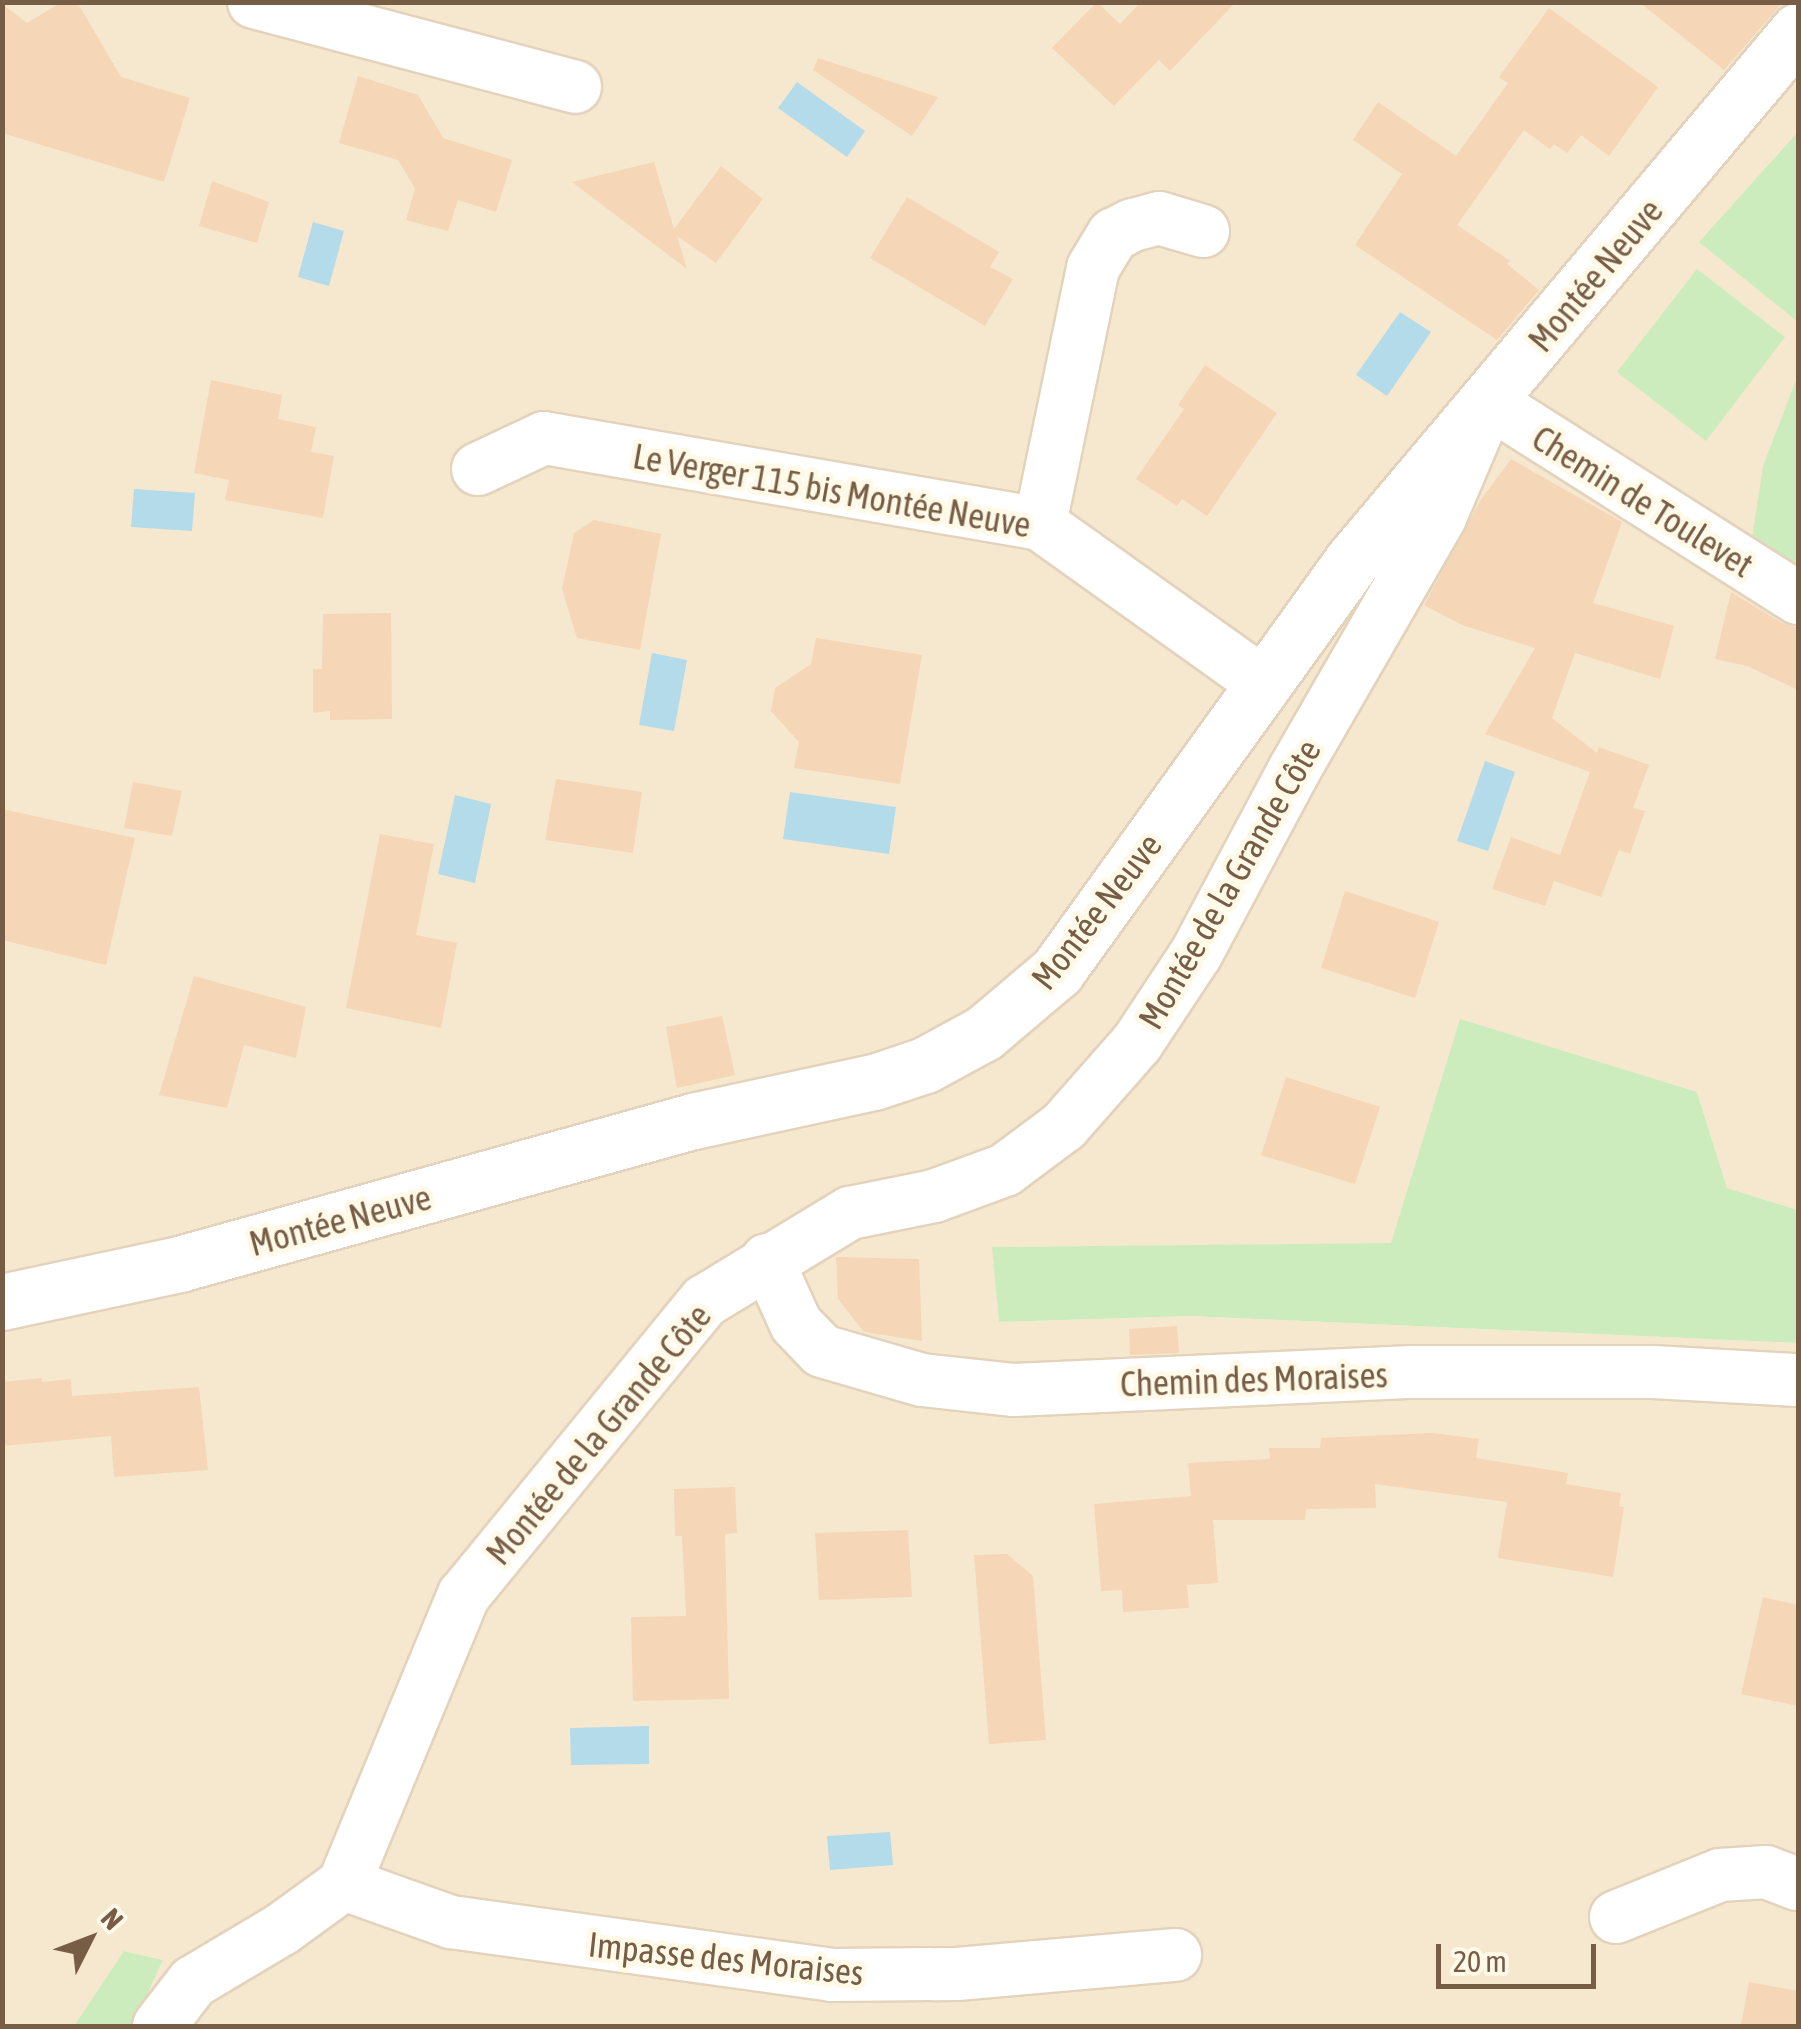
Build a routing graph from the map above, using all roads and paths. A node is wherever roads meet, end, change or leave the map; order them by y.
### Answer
1 (254, 2) edge
2 (1798, 31) edge
3 (576, 87) dead end
4 (1204, 232) dead end
5 (1489, 402) junction
6 (478, 469) dead end
7 (1040, 524) junction
8 (1798, 598) edge
9 (1264, 684) junction
10 (752, 1270) junction
11 (2, 1302) edge
12 (1798, 1380) edge
13 (344, 1884) junction
14 (1798, 1884) edge
15 (1616, 1917) dead end
16 (1176, 1956) dead end
17 (159, 2026) edge

1 - 3 street
2 - 5 street, Montée Neuve
4 - 7 street
5 - 8 street, Chemin de Toulevet
5 - 9 street, Montée Neuve
5 - 10 street, Montée de la Grande Côte
6 - 7 street, Le Verger 115 bis Montée Neuve
7 - 9 street, Le Verger 115 bis Montée Neuve
9 - 11 street, Montée Neuve
10 - 12 street, Chemin des Moraises
10 - 13 street, Montée de la Grande Côte
13 - 16 street, Impasse des Moraises
13 - 17 street
14 - 15 street

